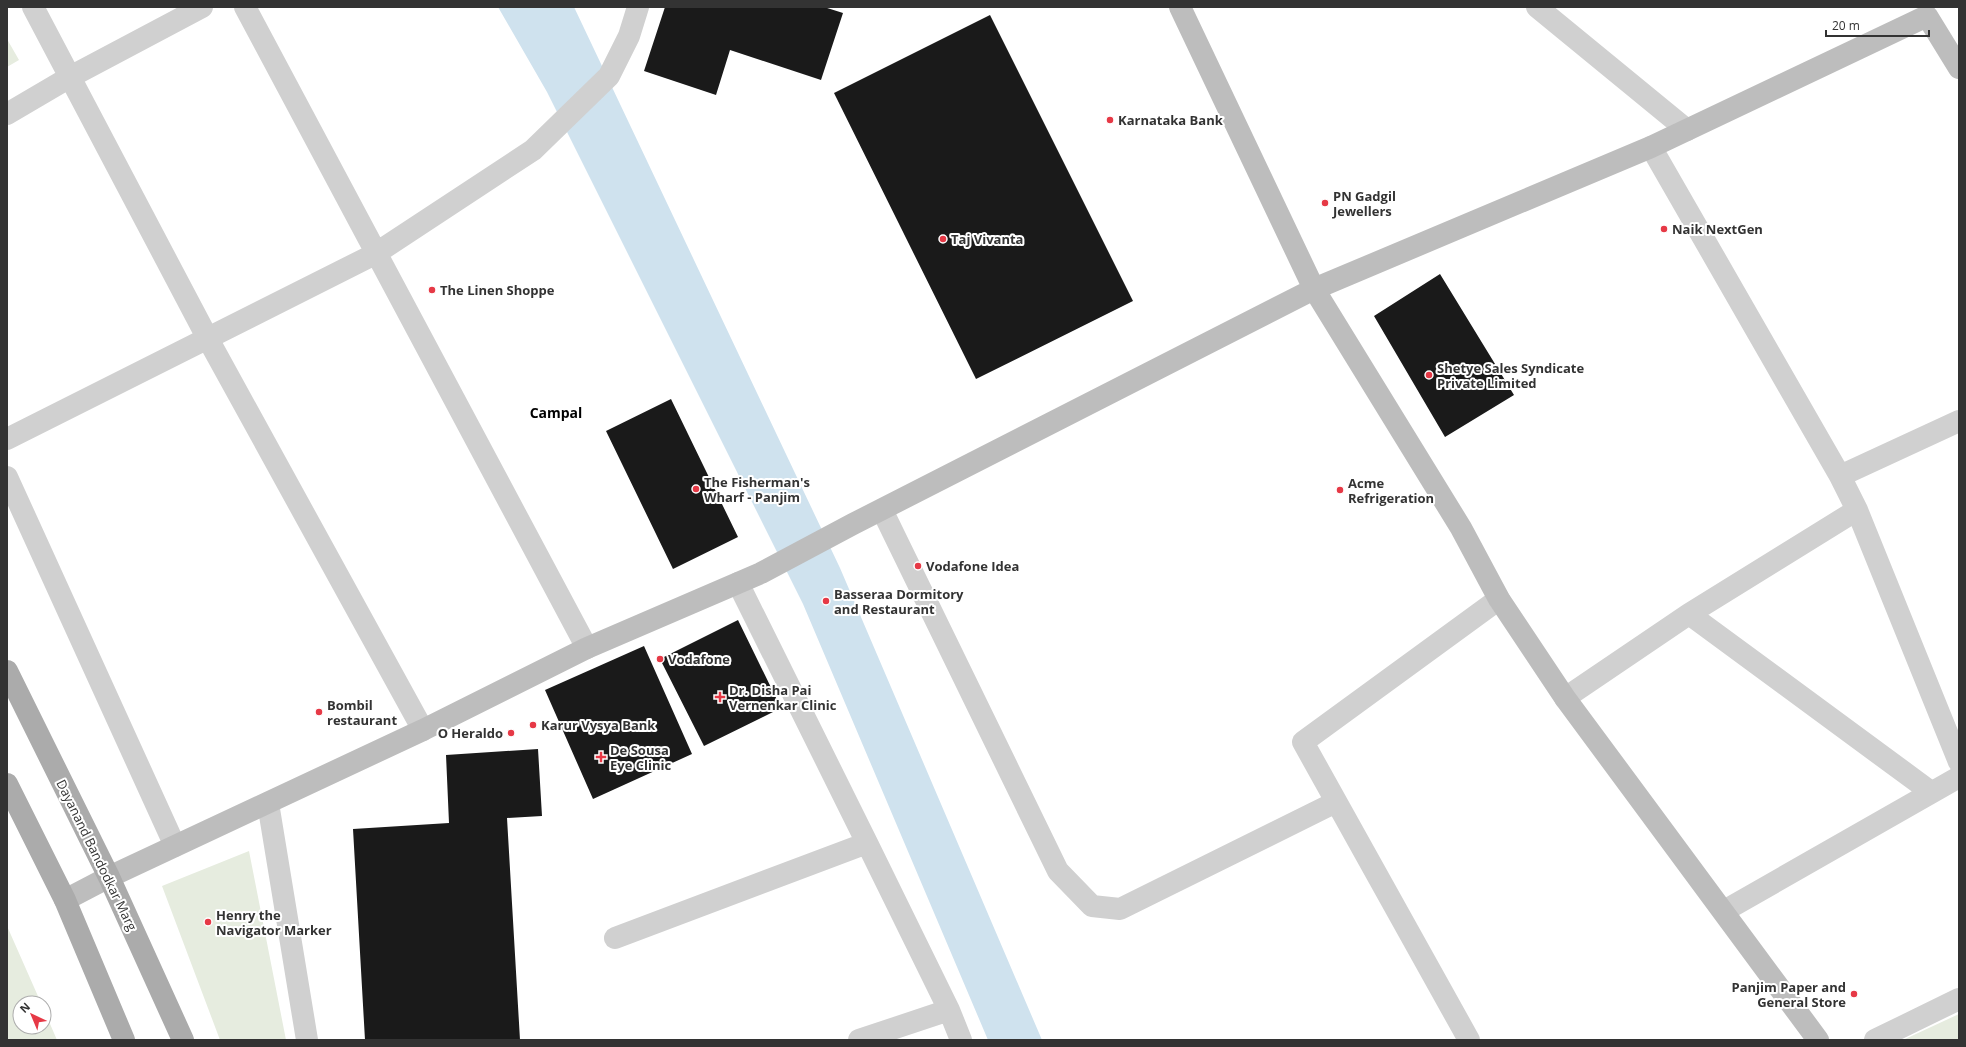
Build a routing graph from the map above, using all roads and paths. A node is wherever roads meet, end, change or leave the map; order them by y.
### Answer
1 (33, 7) edge
2 (202, 7) edge
3 (245, 7) edge
4 (638, 7) edge
5 (1180, 7) edge
6 (1536, 7) edge
7 (1959, 68) edge
8 (70, 77) junction
9 (7, 114) edge
10 (1687, 130) junction
11 (1651, 147) junction
12 (375, 254) junction
13 (1314, 289) junction
14 (208, 339) junction
15 (1959, 420) edge
16 (7, 439) edge
17 (1840, 476) junction
18 (7, 477) edge
19 (882, 510) junction
20 (1857, 510) junction
21 (738, 583) junction
22 (1499, 598) junction
23 (1689, 614) junction
24 (587, 648) junction
25 (7, 671) edge
26 (1564, 698) junction
27 (423, 730) junction
28 (1959, 762) edge
29 (1959, 777) edge
30 (7, 784) edge
31 (1930, 792) junction
32 (1336, 802) junction
33 (268, 803) junction
34 (867, 843) junction
35 (175, 846) junction
36 (109, 877) junction
37 (65, 900) junction
38 (1724, 911) junction
39 (614, 938) dead end
40 (1959, 999) edge
41 (949, 1010) junction
42 (124, 1040) edge
43 (183, 1040) edge
44 (307, 1040) edge
45 (859, 1040) edge
46 (961, 1040) edge
47 (1468, 1040) edge
48 (1818, 1040) edge
49 (1875, 1040) edge

1 - 8 street
2 - 8 street
3 - 12 street
4 - 12 street
5 - 13 main road
6 - 10 street
7 - 10 main road
8 - 9 street
8 - 14 street
10 - 11 main road
11 - 13 main road
11 - 17 street
12 - 14 street
12 - 24 street
13 - 19 main road
13 - 22 main road
14 - 16 street
14 - 27 street
15 - 17 street
17 - 20 street
18 - 35 street
19 - 21 main road
19 - 32 street
20 - 23 street
20 - 28 street
21 - 24 main road
21 - 34 street
22 - 26 main road
22 - 32 street
23 - 26 street
23 - 31 street
24 - 27 main road
25 - 36 main road, Dayanand Bandodkar Marg
26 - 38 main road
27 - 33 main road
29 - 31 street
30 - 37 main road
31 - 38 street
32 - 47 street
33 - 35 main road
33 - 44 street
34 - 39 street
34 - 41 street
35 - 36 main road
36 - 37 main road
36 - 43 main road, Dayanand Bandodkar Marg
37 - 42 main road
38 - 48 main road
40 - 49 street
41 - 45 street
41 - 46 street

